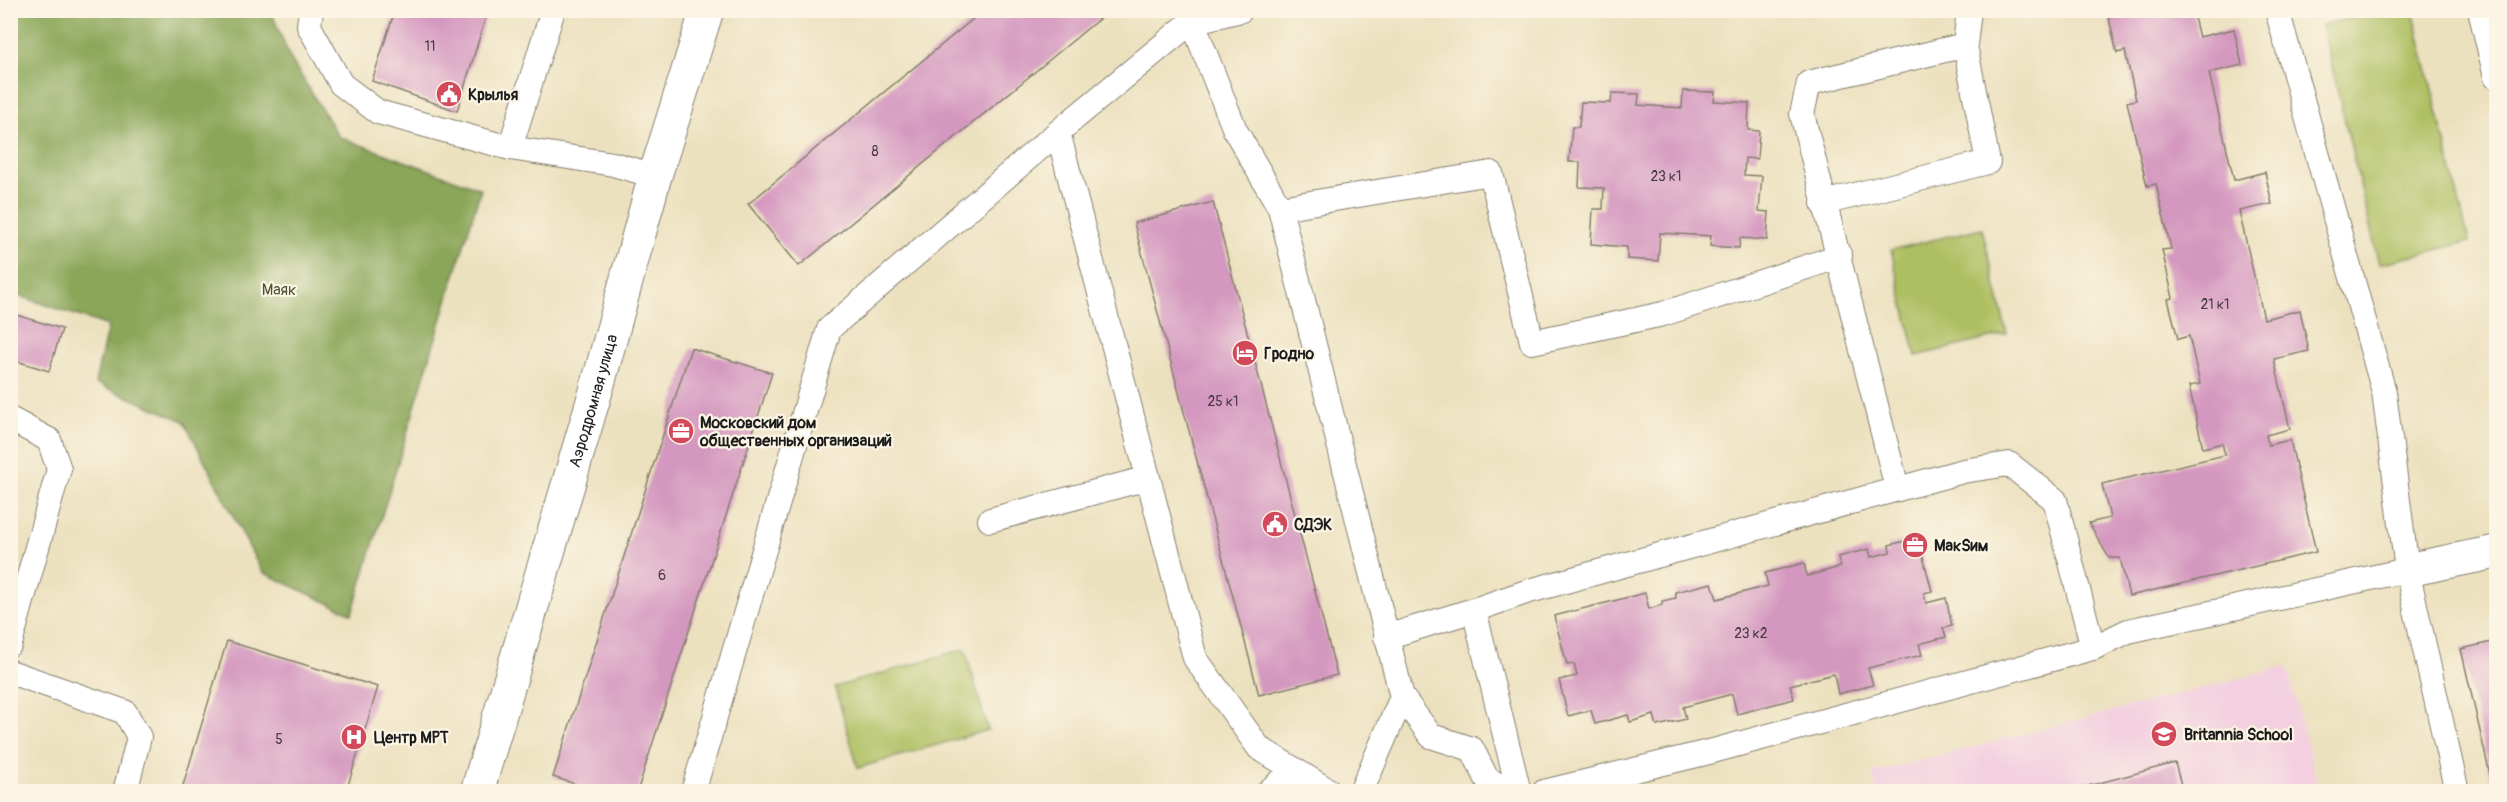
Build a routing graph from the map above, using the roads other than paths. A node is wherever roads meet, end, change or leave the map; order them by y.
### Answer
1 (311, 10) edge
2 (553, 10) edge
3 (707, 10) edge
4 (1241, 10) edge
5 (1969, 10) edge
6 (2277, 10) edge
7 (2480, 10) edge
8 (1190, 16) edge
9 (1965, 45) junction
10 (2496, 77) edge
11 (1058, 132) junction
12 (510, 148) junction
13 (655, 176) junction
14 (1823, 203) junction
15 (1280, 208) junction
16 (1840, 256) junction
17 (10, 419) edge
18 (1148, 478) junction
19 (1897, 488) junction
20 (990, 520) dead end
21 (2496, 552) edge
22 (2407, 570) junction
23 (1474, 610) junction
24 (1386, 638) junction
25 (10, 644) edge
26 (2093, 648) junction
27 (10, 672) edge
28 (1402, 697) junction
29 (1294, 770) junction
30 (125, 792) edge
31 (477, 792) edge
32 (693, 792) edge
33 (1268, 792) edge
34 (1331, 792) edge
35 (1361, 792) edge
36 (1512, 792) edge
37 (1519, 792) edge
38 (1544, 792) edge
39 (2457, 792) edge

1 - 12 lane
2 - 12 lane
3 - 13 street, Аэродромная улица
4 - 8 lane
5 - 9 lane
6 - 22 lane
7 - 10 lane
8 - 11 lane
8 - 15 lane
9 - 14 lane
9 - 14 lane
11 - 18 lane
11 - 32 lane
12 - 13 lane
13 - 31 street, Аэродромная улица
14 - 16 lane
15 - 16 lane
15 - 24 lane
16 - 19 lane
17 - 25 lane
18 - 20 lane
18 - 29 lane
19 - 23 lane
19 - 26 lane
21 - 22 street
22 - 26 lane
22 - 39 lane
23 - 24 lane
23 - 37 lane
24 - 28 lane
26 - 38 lane
27 - 30 lane
28 - 35 lane
28 - 36 lane
29 - 33 lane
29 - 34 lane

